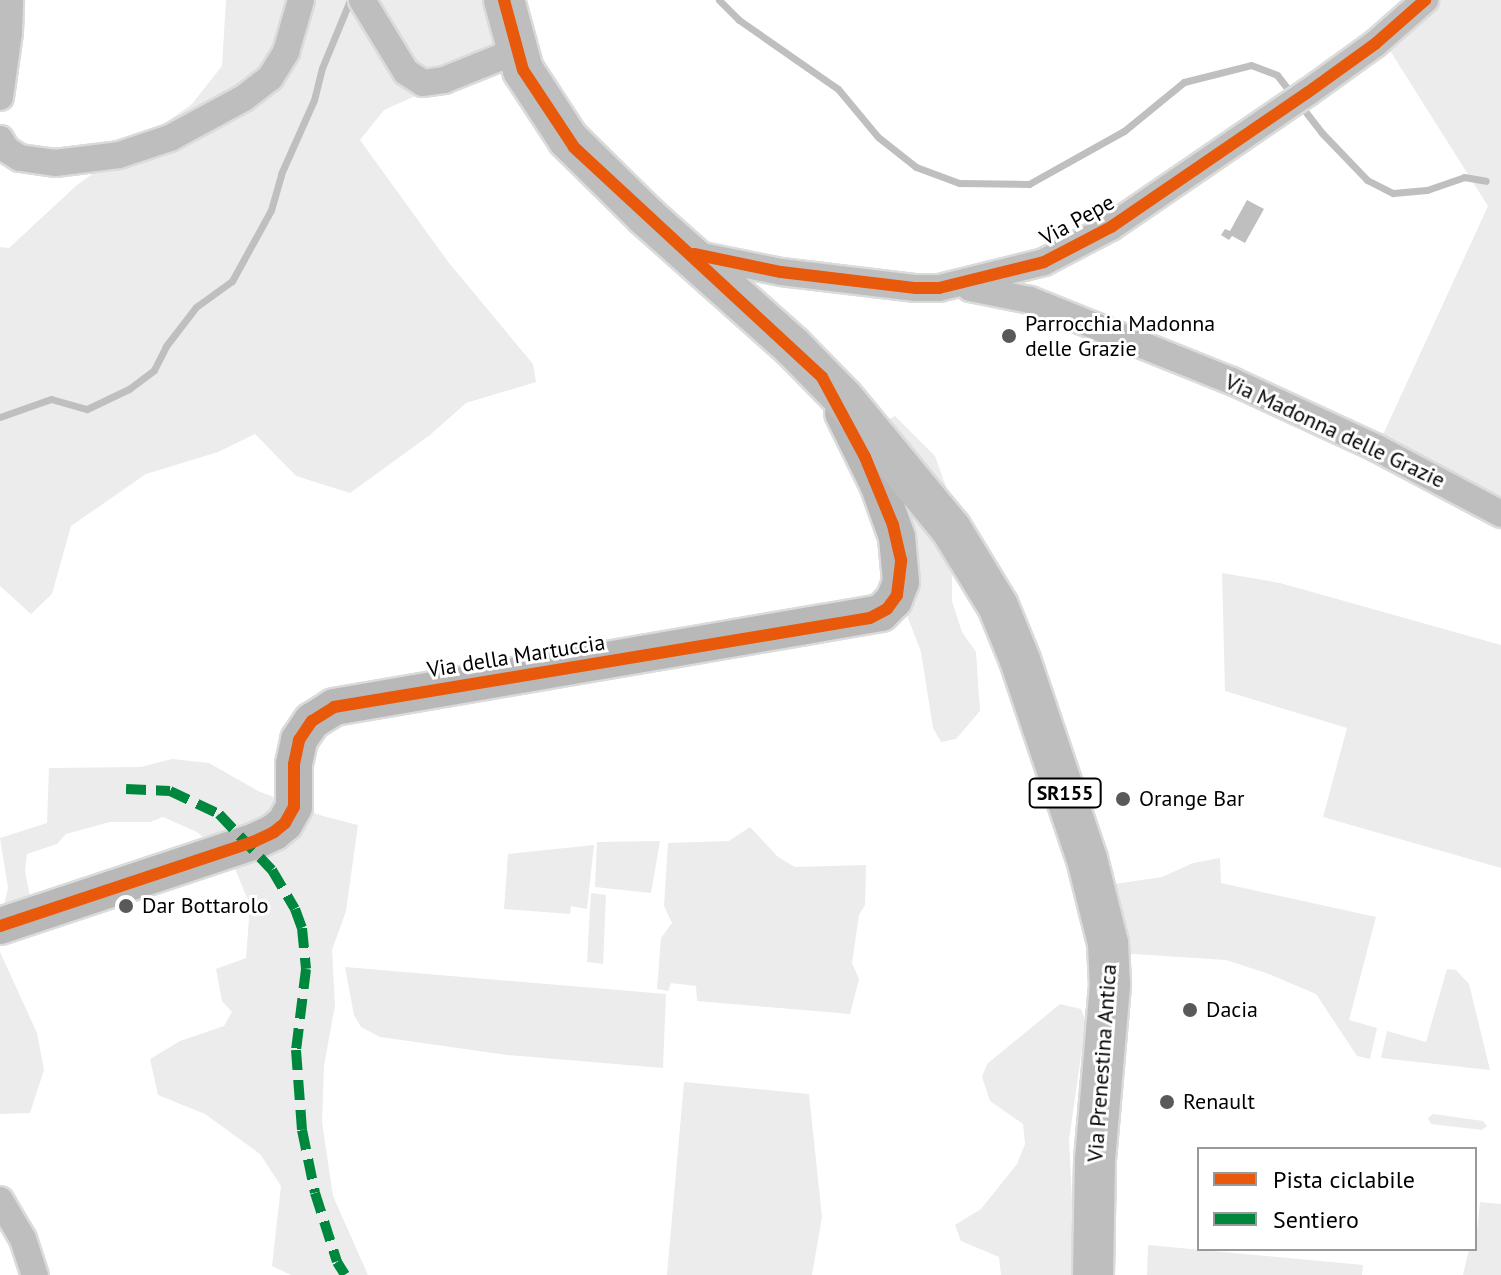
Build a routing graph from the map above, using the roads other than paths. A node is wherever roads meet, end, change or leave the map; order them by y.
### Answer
1 (10, 0) edge
2 (301, 0) edge
3 (504, 0) edge
4 (1425, 0) edge
5 (363, 2) edge
6 (516, 51) junction
7 (0, 97) edge
8 (0, 139) edge
9 (685, 251) junction
10 (939, 288) junction
11 (822, 377) junction
12 (1501, 514) edge
13 (0, 926) edge
14 (0, 1200) edge
15 (35, 1275) edge
16 (1093, 1275) edge

1 - 7 street
2 - 8 street
3 - 6 main road, Via Prenestina Antica / SR155
4 - 10 street, Via Pepe
5 - 6 street
6 - 9 main road, Via Prenestina Antica / SR155
9 - 10 street, Via Pepe
9 - 11 main road, Via Prenestina Antica / SR155
10 - 12 street, Via Madonna delle Grazie
11 - 13 street, Via della Martuccia
11 - 16 main road, Via Prenestina Antica / SR155
14 - 15 street

